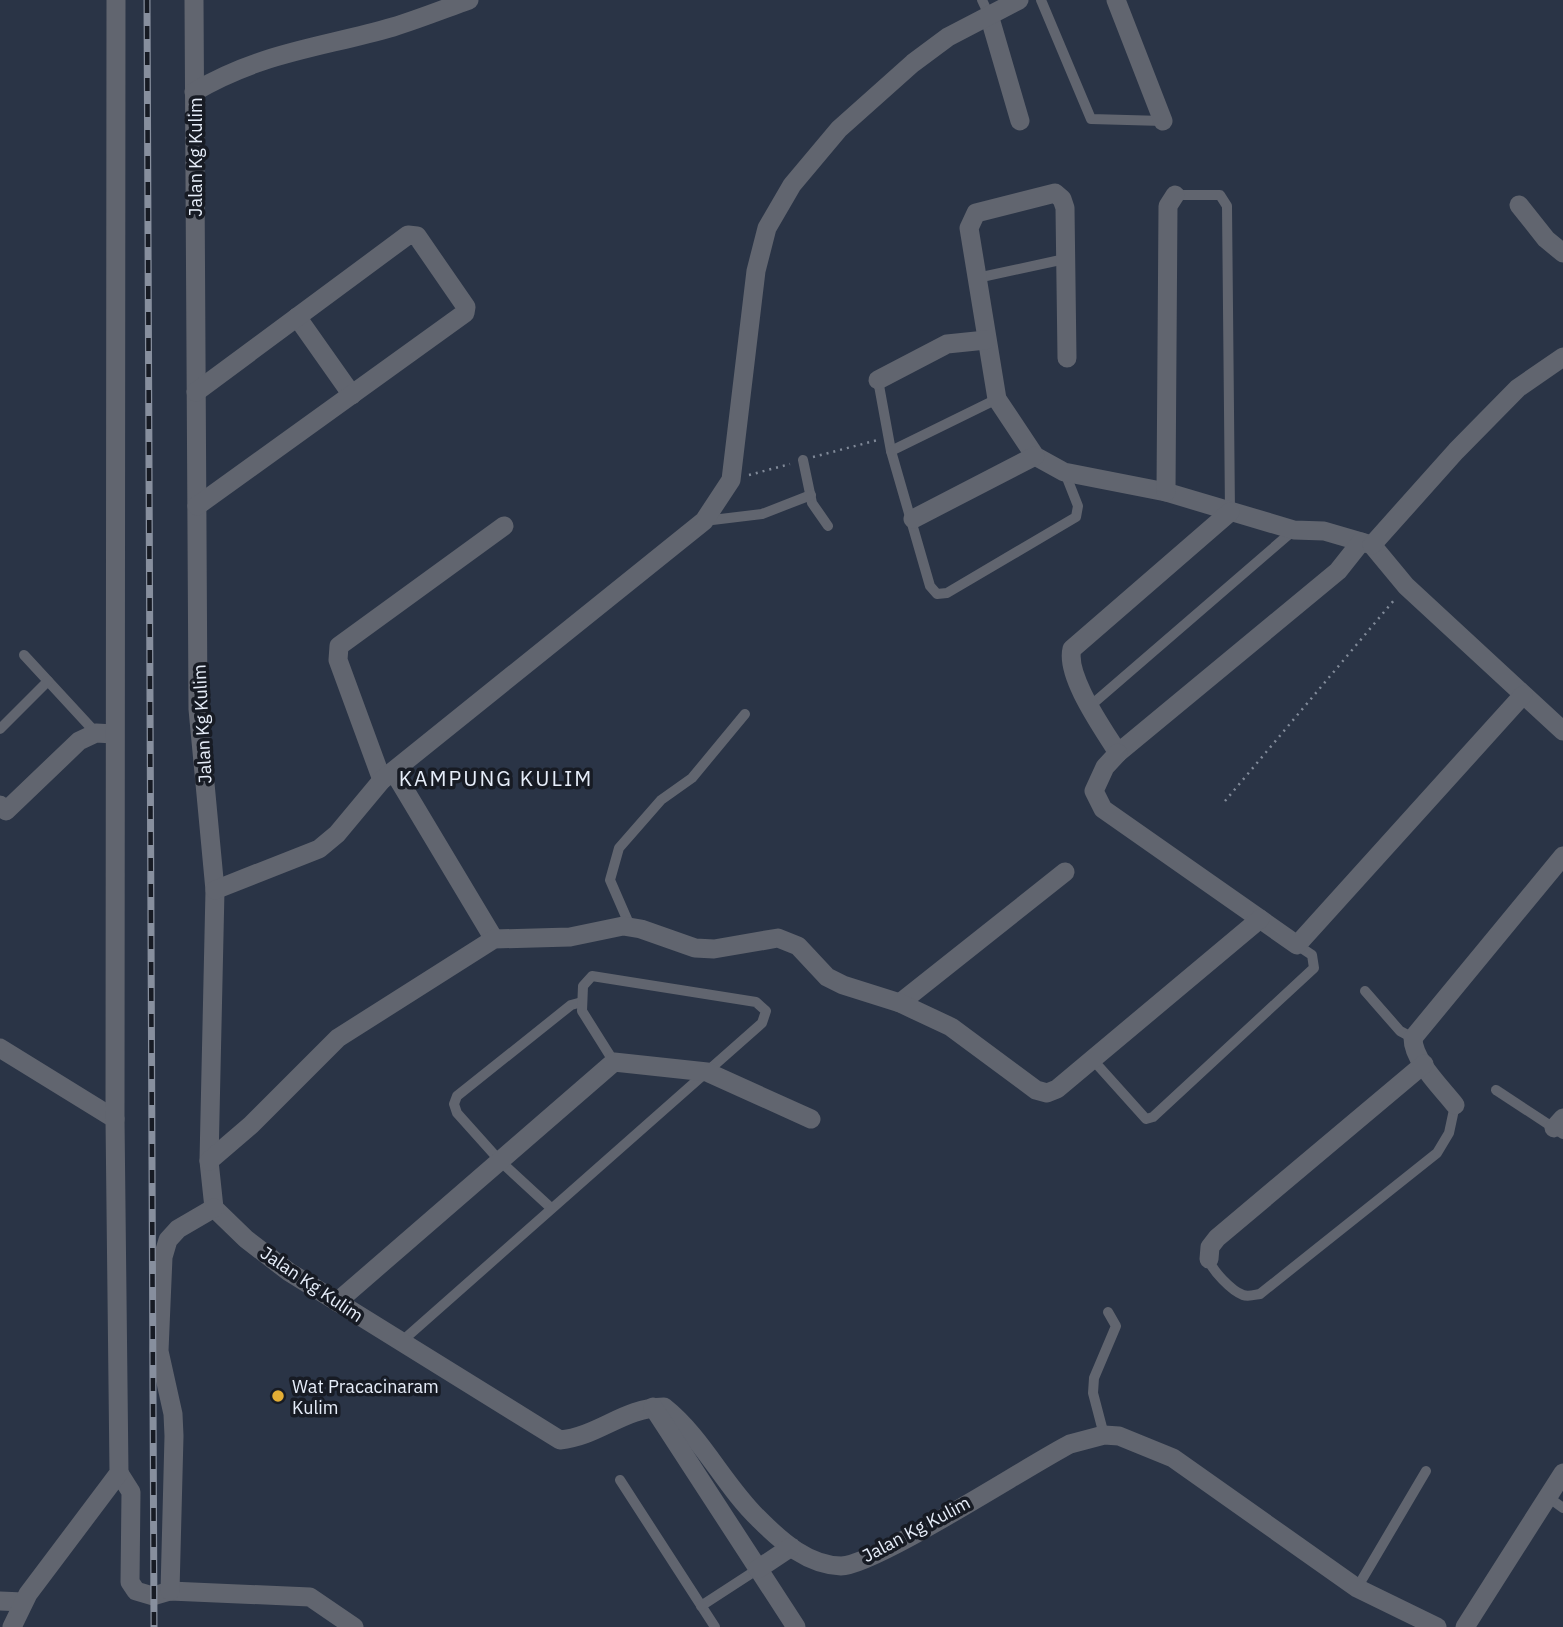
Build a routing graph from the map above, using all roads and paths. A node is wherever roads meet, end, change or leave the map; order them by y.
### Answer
1 (116, 0) edge
2 (194, 0) edge
3 (470, 0) edge
4 (1019, 0) edge
5 (1041, 0) edge
6 (1115, 0) edge
7 (985, 8) edge
8 (194, 92) junction
9 (1020, 121) dead end
10 (1163, 121) joint
11 (1175, 195) joint
12 (1519, 205) dead end
13 (1563, 253) edge
14 (1065, 259) junction
15 (977, 278) junction
16 (298, 317) junction
17 (986, 340) junction
18 (1563, 357) edge
19 (1067, 358) dead end
20 (878, 380) joint
21 (196, 392) junction
22 (352, 395) junction
23 (997, 399) junction
24 (891, 451) junction
25 (1035, 456) junction
26 (803, 460) dead end
27 (1064, 472) junction
28 (1166, 492) junction
29 (811, 495) junction
30 (197, 506) junction
31 (1230, 512) junction
32 (913, 519) junction
33 (704, 521) junction
34 (504, 526) dead end
35 (828, 526) dead end
36 (1294, 530) junction
37 (1367, 544) junction
38 (1406, 586) junction
39 (24, 655) dead end
40 (48, 681) junction
41 (1523, 695) junction
42 (1089, 707) junction
43 (745, 714) dead end
44 (0, 729) edge
45 (1563, 731) edge
46 (105, 734) junction
47 (1118, 753) junction
48 (388, 776) junction
49 (1225, 801) dead end
50 (2, 811) edge
51 (1563, 856) edge
52 (1065, 872) dead end
53 (215, 890) junction
54 (1260, 919) junction
55 (631, 928) junction
56 (495, 939) junction
57 (1297, 945) junction
58 (1365, 991) dead end
59 (582, 1002) junction
60 (900, 1003) junction
61 (1413, 1038) junction
62 (0, 1048) edge
63 (1093, 1060) junction
64 (614, 1062) junction
65 (1424, 1064) junction
66 (707, 1072) junction
67 (1496, 1090) dead end
68 (1455, 1105) joint
69 (115, 1119) junction
70 (811, 1119) dead end
71 (1560, 1127) edge
72 (209, 1161) junction
73 (500, 1161) junction
74 (214, 1208) junction
75 (551, 1208) junction
76 (1209, 1259) joint
77 (337, 1302) junction
78 (1108, 1312) dead end
79 (401, 1342) junction
80 (653, 1407) junction
81 (1104, 1435) junction
82 (1426, 1471) dead end
83 (1563, 1473) edge
84 (119, 1474) junction
85 (620, 1480) dead end
86 (1555, 1503) edge
87 (791, 1547) junction
88 (758, 1569) junction
89 (1357, 1588) junction
90 (170, 1591) junction
91 (701, 1606) junction
92 (13, 1610) edge
93 (1430, 1625) edge
94 (354, 1627) edge
95 (715, 1627) edge
96 (796, 1627) edge
97 (1465, 1627) edge

1 - 46 street
2 - 8 street, Jalan Kg Kulim
3 - 8 street
4 - 7 street
5 - 10 lane
6 - 10 street
7 - 9 street
7 - 33 street
8 - 21 street, Jalan Kg Kulim
11 - 28 street
11 - 31 lane
12 - 13 street
14 - 15 lane
14 - 15 street
14 - 19 street
15 - 17 street
16 - 21 street
16 - 22 street
16 - 22 street
17 - 20 street
17 - 23 street
18 - 37 street
20 - 24 lane
21 - 30 street, Jalan Kg Kulim
22 - 30 street
23 - 24 lane
23 - 25 street
24 - 32 lane
25 - 27 street
25 - 32 street
26 - 29 lane
27 - 28 street
27 - 32 lane
28 - 31 street
29 - 33 lane
29 - 35 lane
30 - 53 street, Jalan Kg Kulim
31 - 36 street
31 - 42 street
33 - 48 street
34 - 48 street
36 - 37 street
36 - 42 lane
37 - 38 street
37 - 47 street
38 - 41 street
38 - 49 path
39 - 40 lane
40 - 44 lane
40 - 46 lane
41 - 45 street
41 - 57 street
42 - 47 street
43 - 55 lane
46 - 50 street
46 - 69 street
47 - 54 street
48 - 53 street
48 - 56 street
51 - 61 street
52 - 60 street
53 - 72 street, Jalan Kg Kulim
54 - 57 street
54 - 63 street
55 - 56 street
55 - 60 street
56 - 72 street
57 - 63 lane
58 - 61 lane
59 - 64 lane
59 - 66 lane
59 - 73 lane
60 - 63 street
61 - 65 street
62 - 69 street
64 - 66 street
64 - 73 street
65 - 68 street
65 - 76 street
66 - 70 street
66 - 75 lane
67 - 71 lane
68 - 76 lane
69 - 84 street
72 - 74 street, Jalan Kg Kulim
73 - 75 lane
73 - 77 street
74 - 77 street, Jalan Kg Kulim
74 - 90 street
75 - 79 lane
77 - 79 street, Jalan Kg Kulim
78 - 81 lane
79 - 80 street, Jalan Kg Kulim
80 - 87 street, Jalan Kg Kulim
80 - 88 street
81 - 87 street, Jalan Kg Kulim
81 - 89 street, Jalan Kg Kulim
82 - 89 lane
83 - 86 street
84 - 90 street
84 - 92 street
85 - 91 lane
86 - 97 street
87 - 88 street
88 - 91 lane
88 - 96 street
89 - 93 street, Jalan Kg Kulim
90 - 94 street
91 - 95 lane

